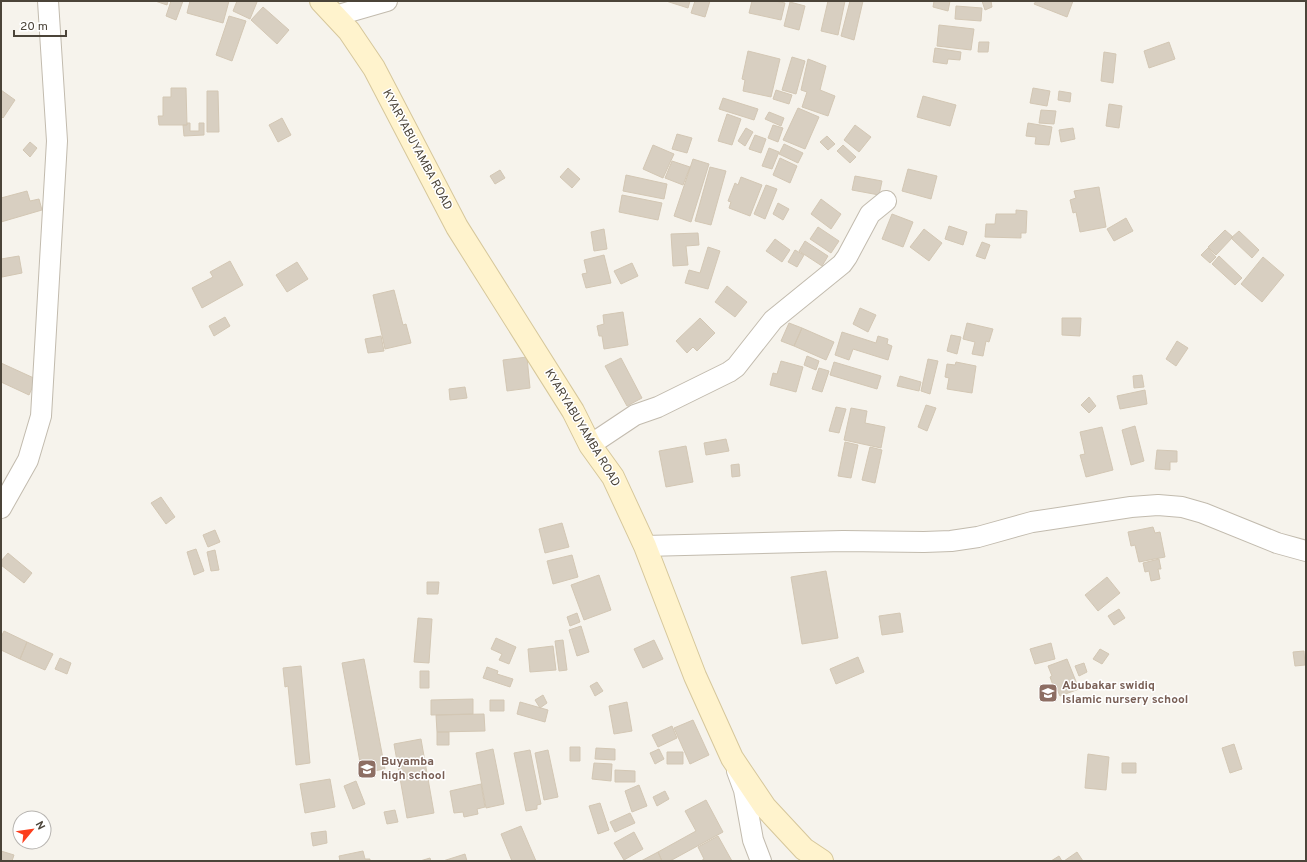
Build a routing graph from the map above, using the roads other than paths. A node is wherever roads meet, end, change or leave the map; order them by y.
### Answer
1 (48, 1) edge
2 (387, 1) edge
3 (328, 9) edge
4 (886, 201) dead end
5 (590, 445) junction
6 (1, 508) edge
7 (645, 546) junction
8 (1306, 551) edge
9 (732, 758) junction
10 (761, 861) edge
11 (822, 861) edge

1 - 6 street
2 - 3 street
3 - 5 street, KYARYABUYAMBA ROAD
4 - 5 street
5 - 7 street, KYARYABUYAMBA ROAD
7 - 8 street
7 - 9 street, KYARYABUYAMBA ROAD
9 - 10 street
9 - 11 street, KYARYABUYAMBA ROAD

